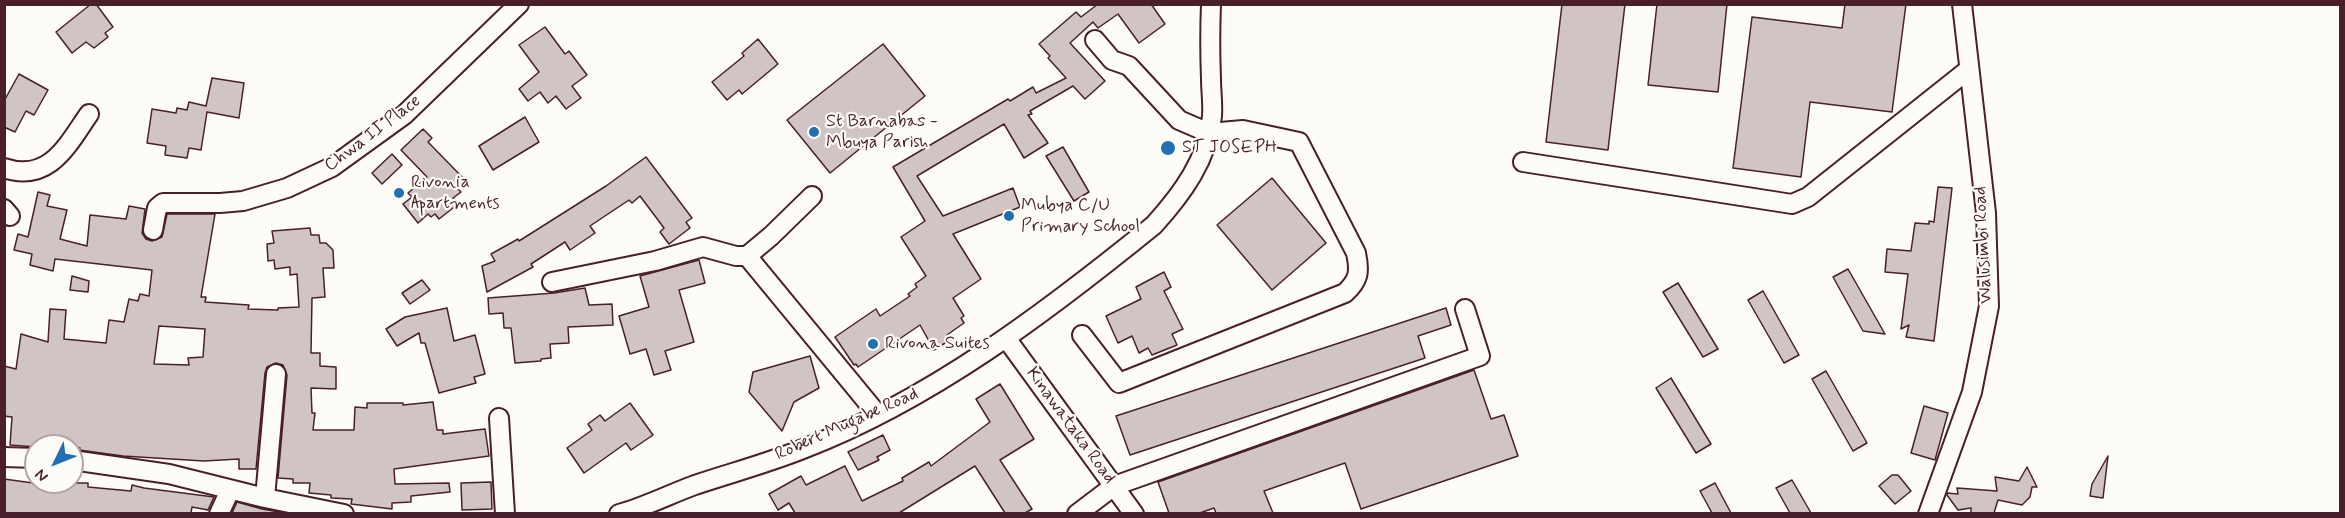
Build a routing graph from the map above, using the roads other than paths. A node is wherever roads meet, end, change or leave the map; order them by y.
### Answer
1 (519, 4) edge
2 (1211, 4) edge
3 (1962, 4) edge
4 (1095, 40) dead end
5 (1968, 70) junction
6 (90, 114) dead end
7 (1209, 134) junction
8 (1523, 162) dead end
9 (4, 168) edge
10 (812, 196) dead end
11 (153, 230) dead end
12 (747, 256) junction
13 (552, 282) dead end
14 (1465, 309) dead end
15 (1082, 335) dead end
16 (1006, 338) junction
17 (276, 374) dead end
18 (878, 415) junction
19 (499, 418) dead end
20 (4, 457) edge
21 (24, 458) edge
22 (84, 462) edge
23 (1114, 486) junction
24 (230, 490) junction
25 (265, 498) junction
26 (219, 513) edge
27 (344, 513) edge
28 (505, 513) edge
29 (619, 513) edge
30 (1077, 513) edge
31 (1134, 513) edge
32 (1928, 513) edge

1 - 11 street, Chwa II Place
2 - 7 street, Robert Mugabe Road
3 - 5 street, Walusimbi Road
4 - 7 street
5 - 8 street
5 - 32 street, Walusimbi Road
6 - 9 street
7 - 15 street
7 - 16 street, Robert Mugabe Road
10 - 12 street
12 - 13 street
12 - 18 street
14 - 23 street
16 - 18 street, Robert Mugabe Road
16 - 23 street, Kinawataka Road
17 - 25 street
18 - 29 street, Robert Mugabe Road
19 - 28 street
20 - 21 street
22 - 24 street
23 - 30 street
23 - 31 street, Kinawataka Road
24 - 25 street
24 - 26 street
25 - 27 street

